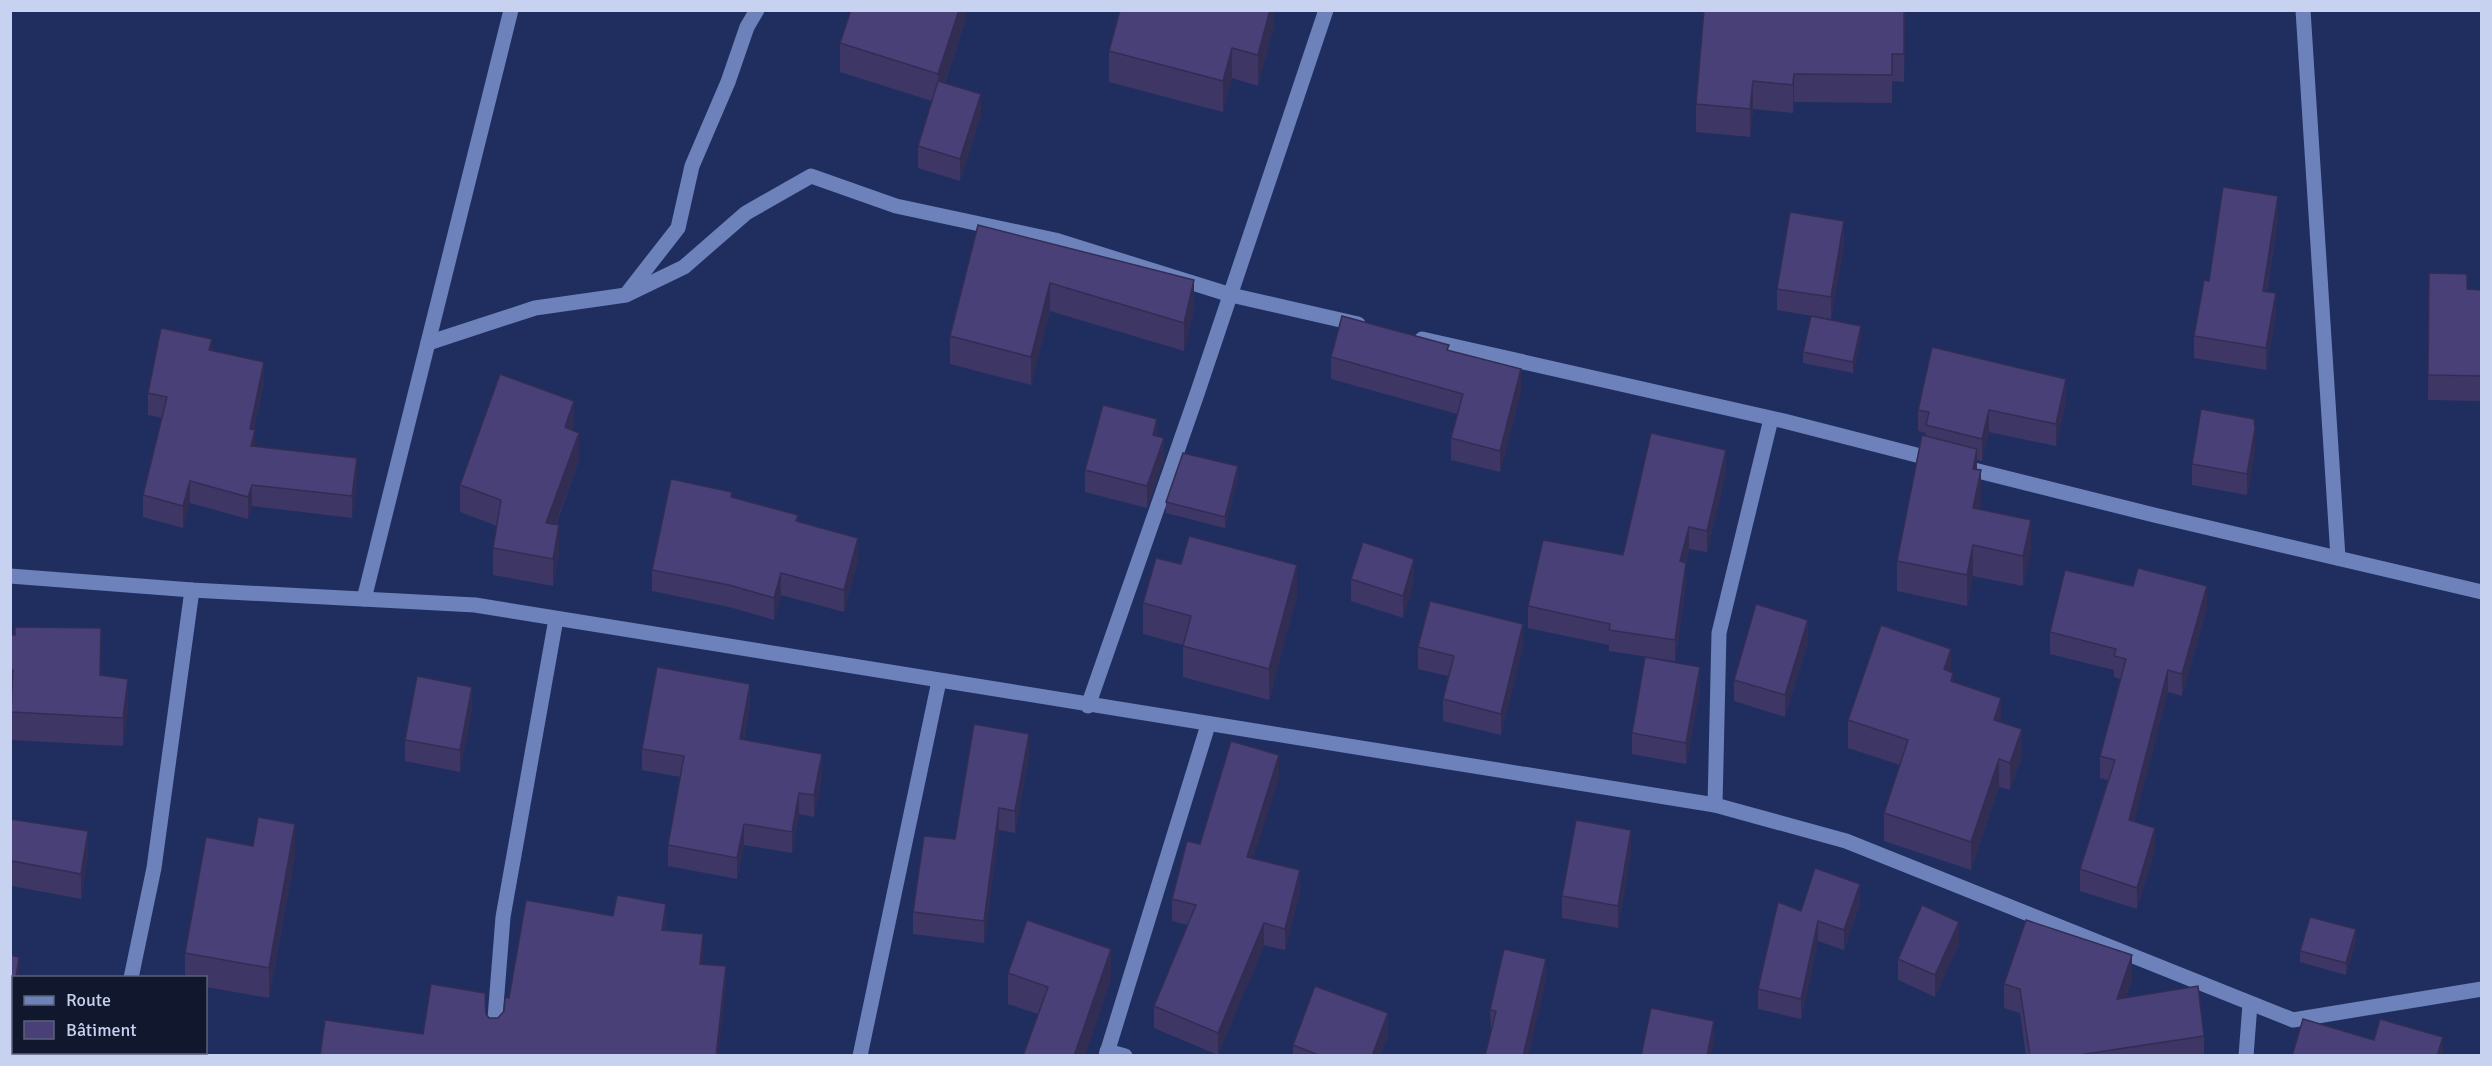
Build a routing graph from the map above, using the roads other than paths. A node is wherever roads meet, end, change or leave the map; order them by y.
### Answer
1 (511, 10) edge
2 (757, 10) edge
3 (2303, 10) edge
4 (1325, 11) edge
5 (626, 295) junction
6 (1231, 295) junction
7 (1369, 326) edge
8 (1403, 334) edge
9 (428, 343) junction
10 (1771, 419) junction
11 (2338, 558) junction
12 (10, 576) edge
13 (192, 590) junction
14 (2481, 592) edge
15 (364, 599) junction
16 (556, 619) junction
17 (939, 681) junction
18 (1088, 705) junction
19 (1208, 724) junction
20 (1715, 805) junction
21 (131, 976) edge
22 (2481, 989) edge
23 (2250, 1004) junction
24 (494, 1031) edge
25 (1106, 1053) edge
26 (860, 1056) edge
27 (1125, 1056) edge
28 (2246, 1056) edge

1 - 9 street
2 - 5 street
3 - 11 street
4 - 6 street
5 - 6 street
5 - 9 street
6 - 7 street
6 - 18 street
8 - 10 street
9 - 15 street
10 - 11 street
10 - 20 street
11 - 14 street
12 - 13 street
13 - 15 street
13 - 21 street
15 - 16 street
16 - 17 street
16 - 24 street
17 - 18 street
17 - 26 street
18 - 19 street
19 - 20 street
19 - 25 street
20 - 23 street
22 - 23 street
23 - 28 street
25 - 27 street

